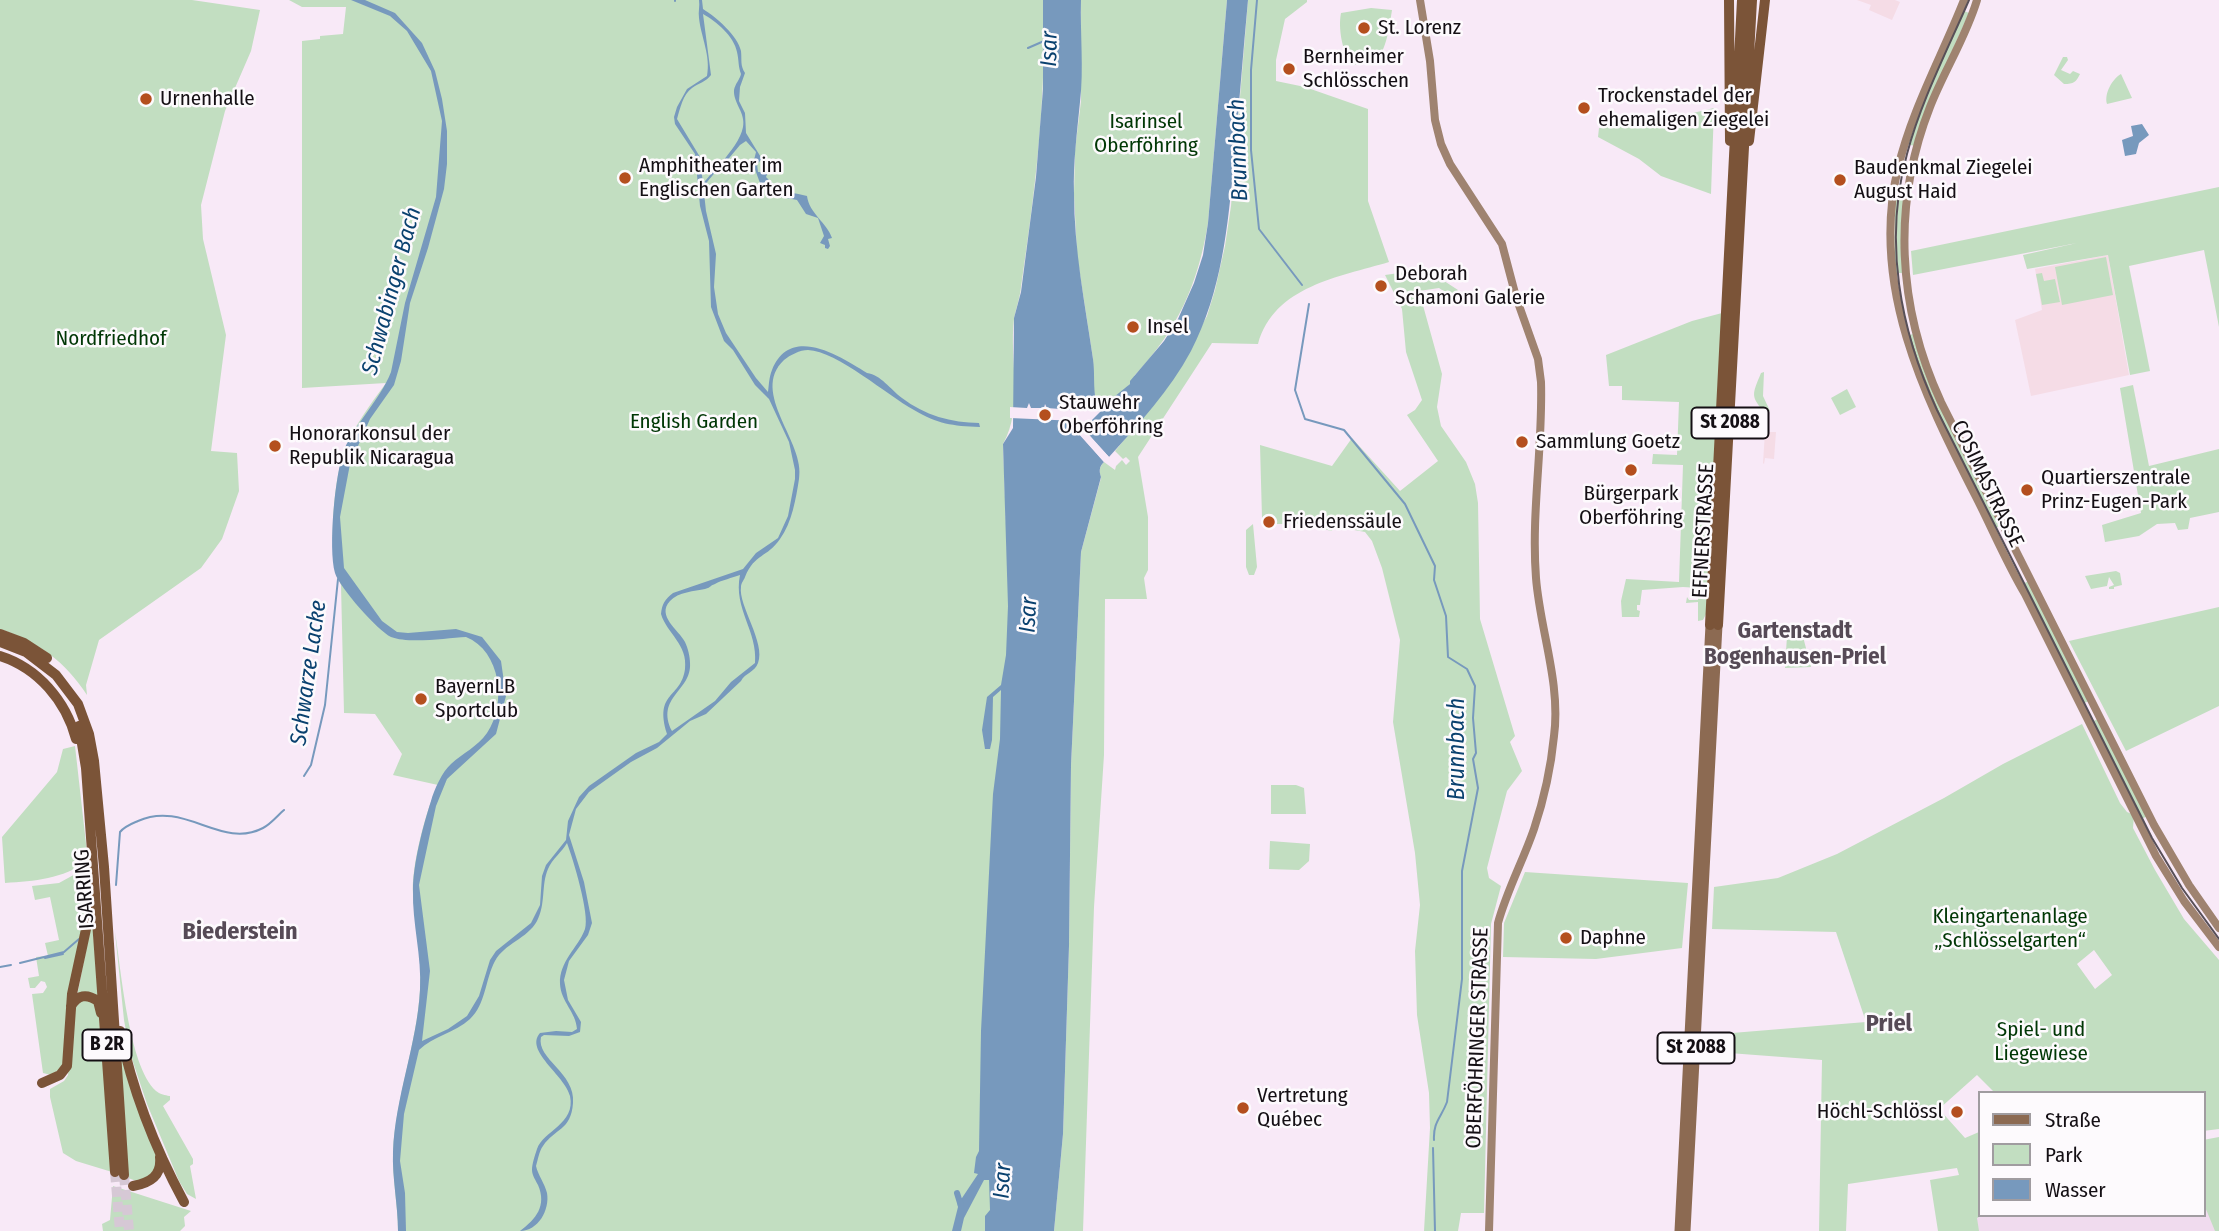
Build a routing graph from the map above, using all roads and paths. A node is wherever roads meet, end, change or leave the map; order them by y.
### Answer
1 (1420, 0) edge
2 (1729, 0) edge
3 (1742, 0) edge
4 (1752, 0) edge
5 (1765, 0) edge
6 (1964, 0) edge
7 (1977, 0) edge
8 (1738, 164) junction
9 (1714, 625) junction
10 (0, 634) edge
11 (0, 642) edge
12 (0, 649) edge
13 (0, 656) edge
14 (86, 768) junction
15 (99, 812) junction
16 (2154, 825) junction
17 (2143, 831) junction
18 (98, 908) junction
19 (2219, 928) edge
20 (2219, 947) edge
21 (111, 980) junction
22 (71, 1006) junction
23 (106, 1030) junction
24 (41, 1083) dead end
25 (160, 1151) junction
26 (133, 1186) dead end
27 (184, 1202) dead end
28 (1489, 1231) edge
29 (1679, 1231) edge
30 (1686, 1231) edge

1 - 28 main road, OBERFÖHRINGER STRASSE
2 - 8 highway
3 - 8 highway, EFFNERSTRASSE / St 2088
4 - 8 highway, EFFNERSTRASSE / St 2088
5 - 8 highway
6 - 17 main road, COSIMASTRASSE
7 - 16 main road, COSIMASTRASSE
8 - 9 highway, EFFNERSTRASSE / St 2088
9 - 29 main road, EFFNERSTRASSE / St 2088
9 - 30 main road, EFFNERSTRASSE / St 2088
10 - 15 highway
11 - 15 highway, ISARRING / B 2R
12 - 14 highway, ISARRING
13 - 14 highway
14 - 18 highway, ISARRING
15 - 18 highway, ISARRING / B 2R
16 - 17 main road
16 - 19 main road, COSIMASTRASSE
17 - 20 main road, COSIMASTRASSE
18 - 21 highway, ISARRING / B 2R
18 - 22 highway
18 - 23 highway, ISARRING / B 2R
21 - 23 highway, ISARRING / B 2R
21 - 25 highway
22 - 23 highway
22 - 24 highway
25 - 26 highway
25 - 27 highway

